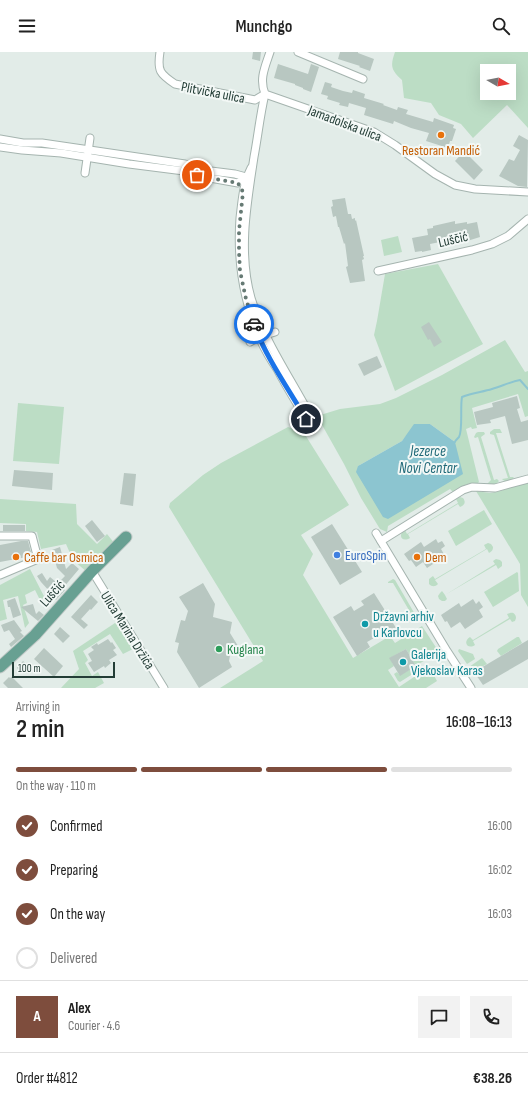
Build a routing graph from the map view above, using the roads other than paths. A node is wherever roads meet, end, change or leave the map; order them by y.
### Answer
1 (160, 52) edge
2 (270, 52) edge
3 (298, 52) edge
4 (363, 79) dead end
5 (265, 94) junction
6 (90, 138) dead end
7 (0, 139) edge
8 (0, 147) edge
9 (88, 154) junction
10 (254, 162) junction
11 (85, 173) dead end
12 (246, 177) junction
13 (238, 183) junction
14 (250, 184) junction
15 (243, 192) junction
16 (528, 192) edge
17 (528, 219) edge
18 (378, 271) dead end
19 (275, 332) dead end
20 (262, 336) junction
21 (250, 342) dead end
22 (309, 418) dead end
23 (528, 479) edge
24 (376, 533) dead end
25 (0, 536) edge
26 (126, 538) dead end
27 (381, 541) junction
28 (92, 571) junction
29 (0, 575) edge
30 (1, 665) edge
31 (164, 688) edge
32 (471, 688) edge

1 - 5 street, Plitvička ulica
2 - 5 street
3 - 4 street
5 - 10 street
5 - 16 street, Jamadolska ulica
6 - 9 street
7 - 9 street
8 - 9 street
9 - 11 street
9 - 12 street
9 - 13 street
10 - 12 street
10 - 14 street
12 - 13 street
12 - 14 street
12 - 15 street
13 - 15 street
14 - 20 street
15 - 20 street
17 - 18 street, Luščić
19 - 20 street
20 - 21 street
20 - 22 street
23 - 27 street
24 - 27 street
25 - 29 street
26 - 28 main road, Luščić
27 - 32 street
28 - 30 main road, Luščić
28 - 31 street, Ulica Marina Držića

